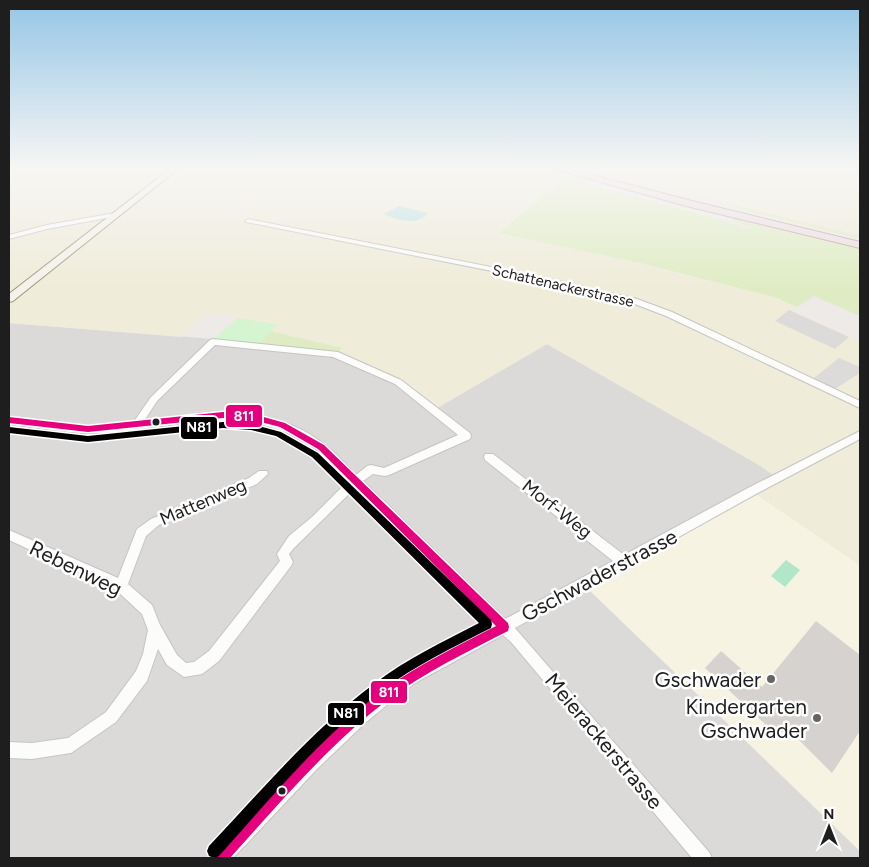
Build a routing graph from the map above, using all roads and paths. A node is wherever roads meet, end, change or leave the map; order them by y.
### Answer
1 (123, 208) edge
2 (708, 208) edge
3 (721, 208) edge
4 (115, 215) junction
5 (248, 221) dead end
6 (9, 237) edge
7 (860, 241) edge
8 (860, 246) edge
9 (9, 299) edge
10 (860, 405) edge
11 (9, 420) edge
12 (136, 426) junction
13 (860, 435) edge
14 (489, 457) dead end
15 (263, 474) dead end
16 (355, 480) junction
17 (9, 535) edge
18 (624, 562) junction
19 (121, 586) junction
20 (504, 626) junction
21 (155, 630) junction
22 (9, 750) edge
23 (221, 858) edge
24 (703, 858) edge

1 - 4 main road
2 - 8 highway
3 - 7 highway
4 - 6 street
4 - 9 main road
5 - 10 street, Schattenackerstrasse
11 - 12 street, Meierackerstrasse
12 - 16 street, Meierackerstrasse
12 - 16 street
13 - 18 street, Gschwaderstrasse
14 - 18 street, Morf-Weg
15 - 19 street, Mattenweg
16 - 20 street, Meierackerstrasse
16 - 21 street, Rebenweg
17 - 19 street, Rebenweg
18 - 20 street, Gschwaderstrasse
19 - 21 street, Rebenweg
20 - 23 street, Gschwaderstrasse
20 - 24 street, Meierackerstrasse
21 - 22 street

